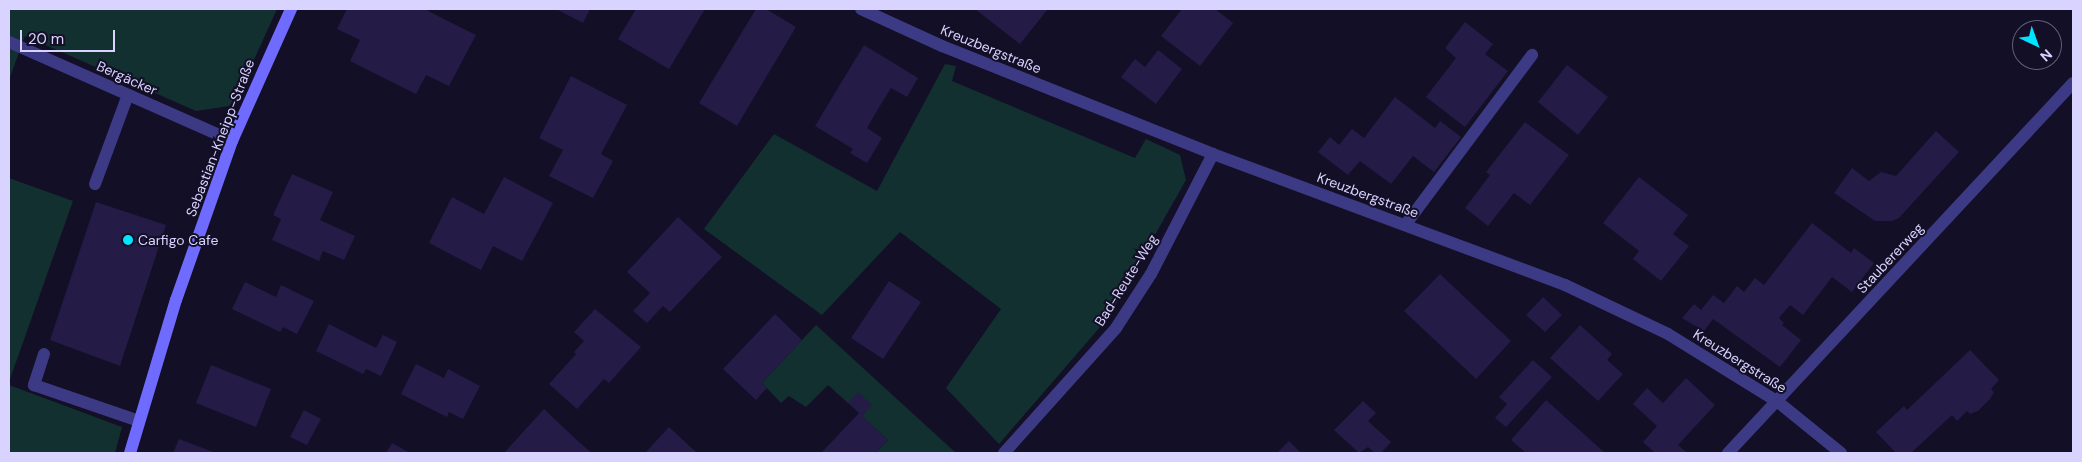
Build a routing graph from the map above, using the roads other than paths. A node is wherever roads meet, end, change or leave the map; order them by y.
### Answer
1 (291, 9) edge
2 (861, 9) edge
3 (9, 42) edge
4 (1532, 55) dead end
5 (2073, 83) edge
6 (128, 95) junction
7 (232, 141) junction
8 (1213, 154) junction
9 (94, 184) dead end
10 (1406, 224) junction
11 (44, 354) dead end
12 (1778, 402) junction
13 (139, 421) junction
14 (130, 453) edge
15 (1004, 453) edge
16 (1728, 453) edge
17 (1841, 453) edge

1 - 7 main road, Sebastian-Kneipp-Straße
2 - 8 street, Kreuzbergstraße
3 - 6 street, Bergäcker
4 - 10 street
5 - 12 street, Staubererweg
6 - 7 street, Bergäcker
6 - 9 street
7 - 13 main road, Sebastian-Kneipp-Straße
8 - 10 street, Kreuzbergstraße
8 - 15 street, Bad-Reute-Weg
10 - 12 street, Kreuzbergstraße
11 - 13 street
12 - 16 street, Staubererweg
12 - 17 street, Kreuzbergstraße
13 - 14 main road, Sebastian-Kneipp-Straße

